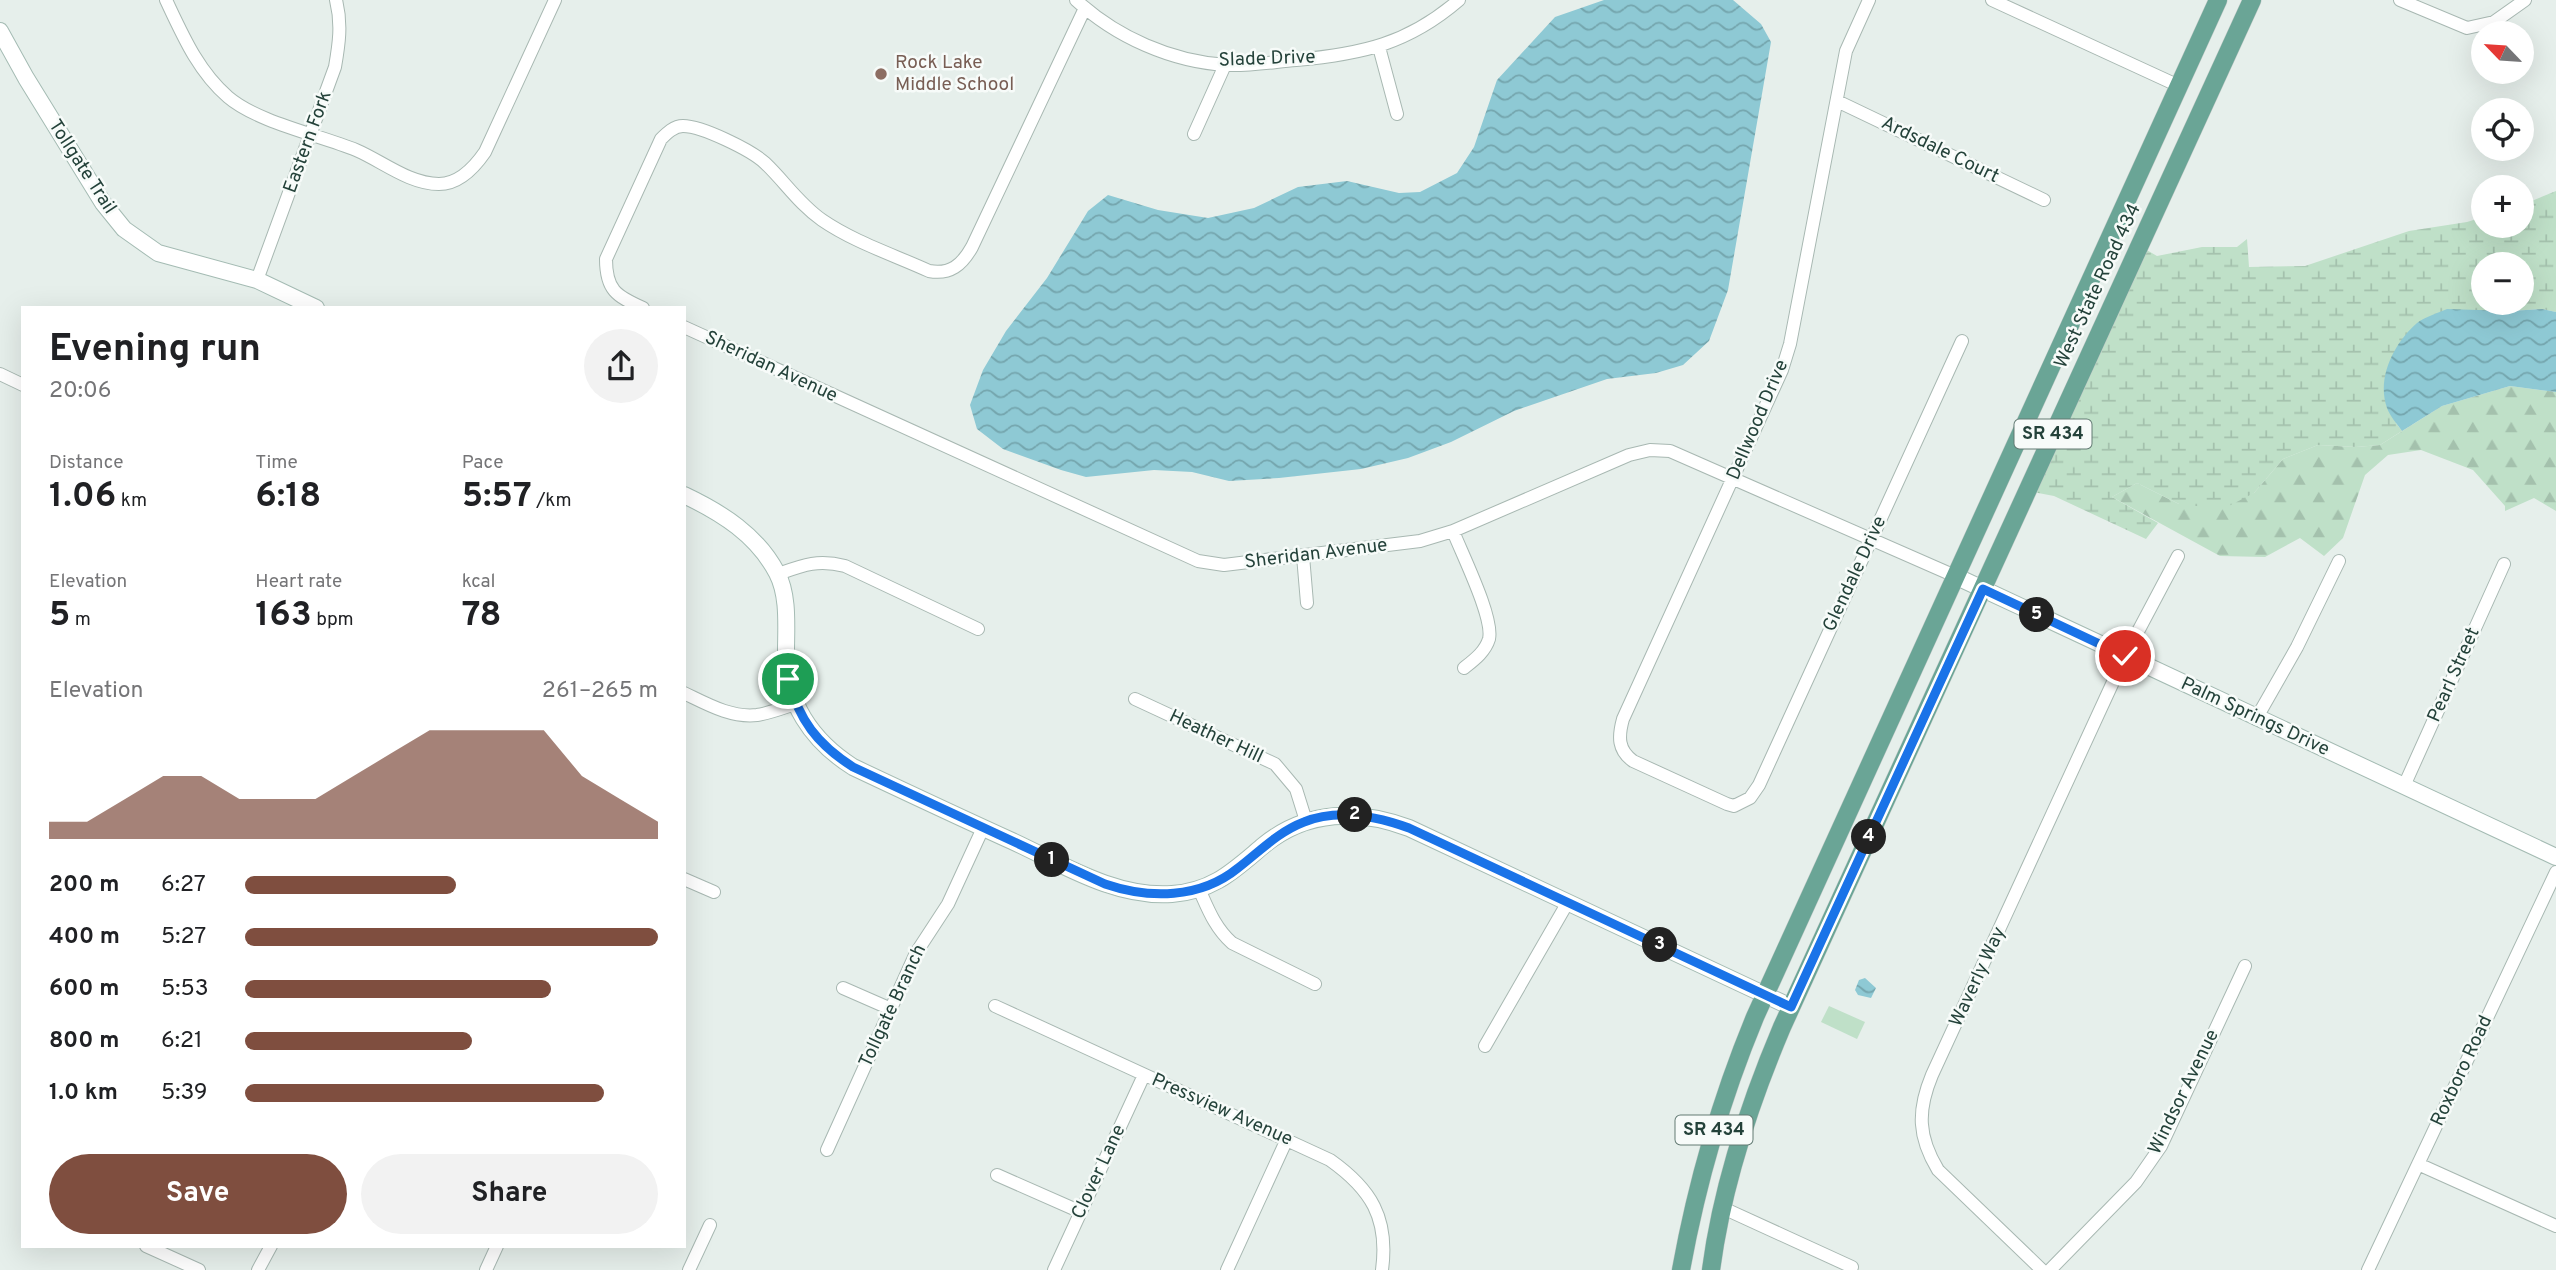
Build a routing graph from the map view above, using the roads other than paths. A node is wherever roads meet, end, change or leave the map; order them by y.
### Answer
1 (166, 0) edge
2 (336, 0) edge
3 (555, 0) edge
4 (1459, 0) edge
5 (1868, 0) edge
6 (1992, 0) edge
7 (2218, 0) edge
8 (2238, 0) edge
9 (2252, 0) edge
10 (2400, 0) edge
11 (2525, 0) edge
12 (1081, 4) edge
13 (0, 31) edge
14 (2230, 46) junction
15 (1379, 47) junction
16 (1226, 65) junction
17 (2179, 86) junction
18 (1837, 101) junction
19 (1397, 114) dead end
20 (310, 133) junction
21 (1194, 134) dead end
22 (2044, 200) dead end
23 (257, 280) junction
24 (312, 306) edge
25 (639, 306) edge
26 (686, 328) edge
27 (1962, 341) dead end
28 (0, 374) edge
29 (21, 384) edge
30 (1734, 478) junction
31 (686, 496) edge
32 (1453, 531) junction
33 (1871, 540) junction
34 (1303, 556) junction
35 (2178, 556) dead end
36 (2339, 561) dead end
37 (2504, 564) dead end
38 (778, 574) junction
39 (1955, 576) junction
40 (1983, 589) junction
41 (1307, 603) dead end
42 (978, 629) dead end
43 (2125, 656) junction
44 (1464, 668) dead end
45 (686, 694) edge
46 (1135, 699) dead end
47 (795, 704) junction
48 (2256, 719) junction
49 (2404, 786) junction
50 (1744, 803) joint
51 (1306, 821) junction
52 (983, 828) junction
53 (2556, 857) edge
54 (2556, 872) edge
55 (686, 879) edge
56 (1199, 889) junction
57 (714, 892) dead end
58 (1568, 902) junction
59 (2245, 966) dead end
60 (1315, 984) dead end
61 (843, 988) dead end
62 (1765, 995) junction
63 (995, 1006) dead end
64 (1791, 1007) junction
65 (891, 1009) junction
66 (1485, 1045) dead end
67 (1144, 1075) junction
68 (1287, 1139) junction
69 (827, 1150) dead end
70 (2418, 1164) junction
71 (997, 1175) dead end
72 (1723, 1208) junction
73 (1081, 1212) junction
74 (710, 1225) dead end
75 (2556, 1226) edge
76 (150, 1248) edge
77 (270, 1248) edge
78 (496, 1248) edge
79 (200, 1270) edge
80 (258, 1270) edge
81 (486, 1270) edge
82 (689, 1270) edge
83 (1054, 1270) edge
84 (1227, 1270) edge
85 (1382, 1270) edge
86 (1681, 1270) edge
87 (1711, 1270) edge
88 (1850, 1270) edge
89 (2042, 1270) edge
90 (2050, 1270) edge
91 (2368, 1270) edge

1 - 20 street
2 - 20 street, Eastern Fork
3 - 20 street
4 - 15 street, Slade Drive
5 - 18 street, Dellwood Drive
6 - 17 street
7 - 17 main road, SR 434
8 - 14 main road
9 - 14 main road, West State Road 434 / SR 434
10 - 11 street
12 - 16 street, Slade Drive
12 - 25 street
13 - 23 street, Tollgate Trail
14 - 40 main road, West State Road 434 / SR 434
15 - 16 street, Slade Drive
15 - 19 street
16 - 21 street
17 - 39 main road, SR 434
18 - 22 street, Ardsdale Court
18 - 30 street, Dellwood Drive
20 - 23 street, Eastern Fork
23 - 24 street, Tollgate Trail
26 - 34 street, Sheridan Avenue
27 - 33 street, Glendale Drive
28 - 29 street
30 - 32 street, Sheridan Avenue
30 - 33 street, Sheridan Avenue
30 - 50 street, Dellwood Drive
31 - 38 street
32 - 34 street, Sheridan Avenue
32 - 44 street
33 - 39 street, Sheridan Avenue
33 - 50 street, Glendale Drive
34 - 41 street
35 - 43 street, Waverly Way
36 - 48 street
37 - 49 street, Pearl Street
38 - 42 street
38 - 47 street
39 - 40 street, Palm Springs Drive
39 - 62 main road, SR 434
40 - 43 street, Palm Springs Drive
40 - 64 main road, SR 434
43 - 48 street, Palm Springs Drive
43 - 89 street, Waverly Way
45 - 47 street
46 - 51 street, Heather Hill
47 - 52 street
48 - 49 street, Palm Springs Drive
49 - 53 street, Palm Springs Drive
51 - 56 street
51 - 58 street
52 - 56 street
52 - 65 street, Tollgate Branch
54 - 70 street, Roxboro Road
55 - 57 street
56 - 60 street
58 - 62 street
58 - 66 street
59 - 90 street, Windsor Avenue
61 - 65 street
62 - 64 street
62 - 86 main road, SR 434
63 - 67 street, Pressview Avenue
64 - 72 main road, SR 434
65 - 69 street, Tollgate Branch
67 - 68 street, Pressview Avenue
67 - 73 street, Clover Lane
68 - 84 street
68 - 85 street, Pressview Avenue
70 - 75 street
70 - 91 street, Roxboro Road
71 - 73 street
72 - 87 main road, SR 434
72 - 88 street
73 - 83 street, Clover Lane
74 - 82 street
76 - 79 street
77 - 80 street
78 - 81 street

